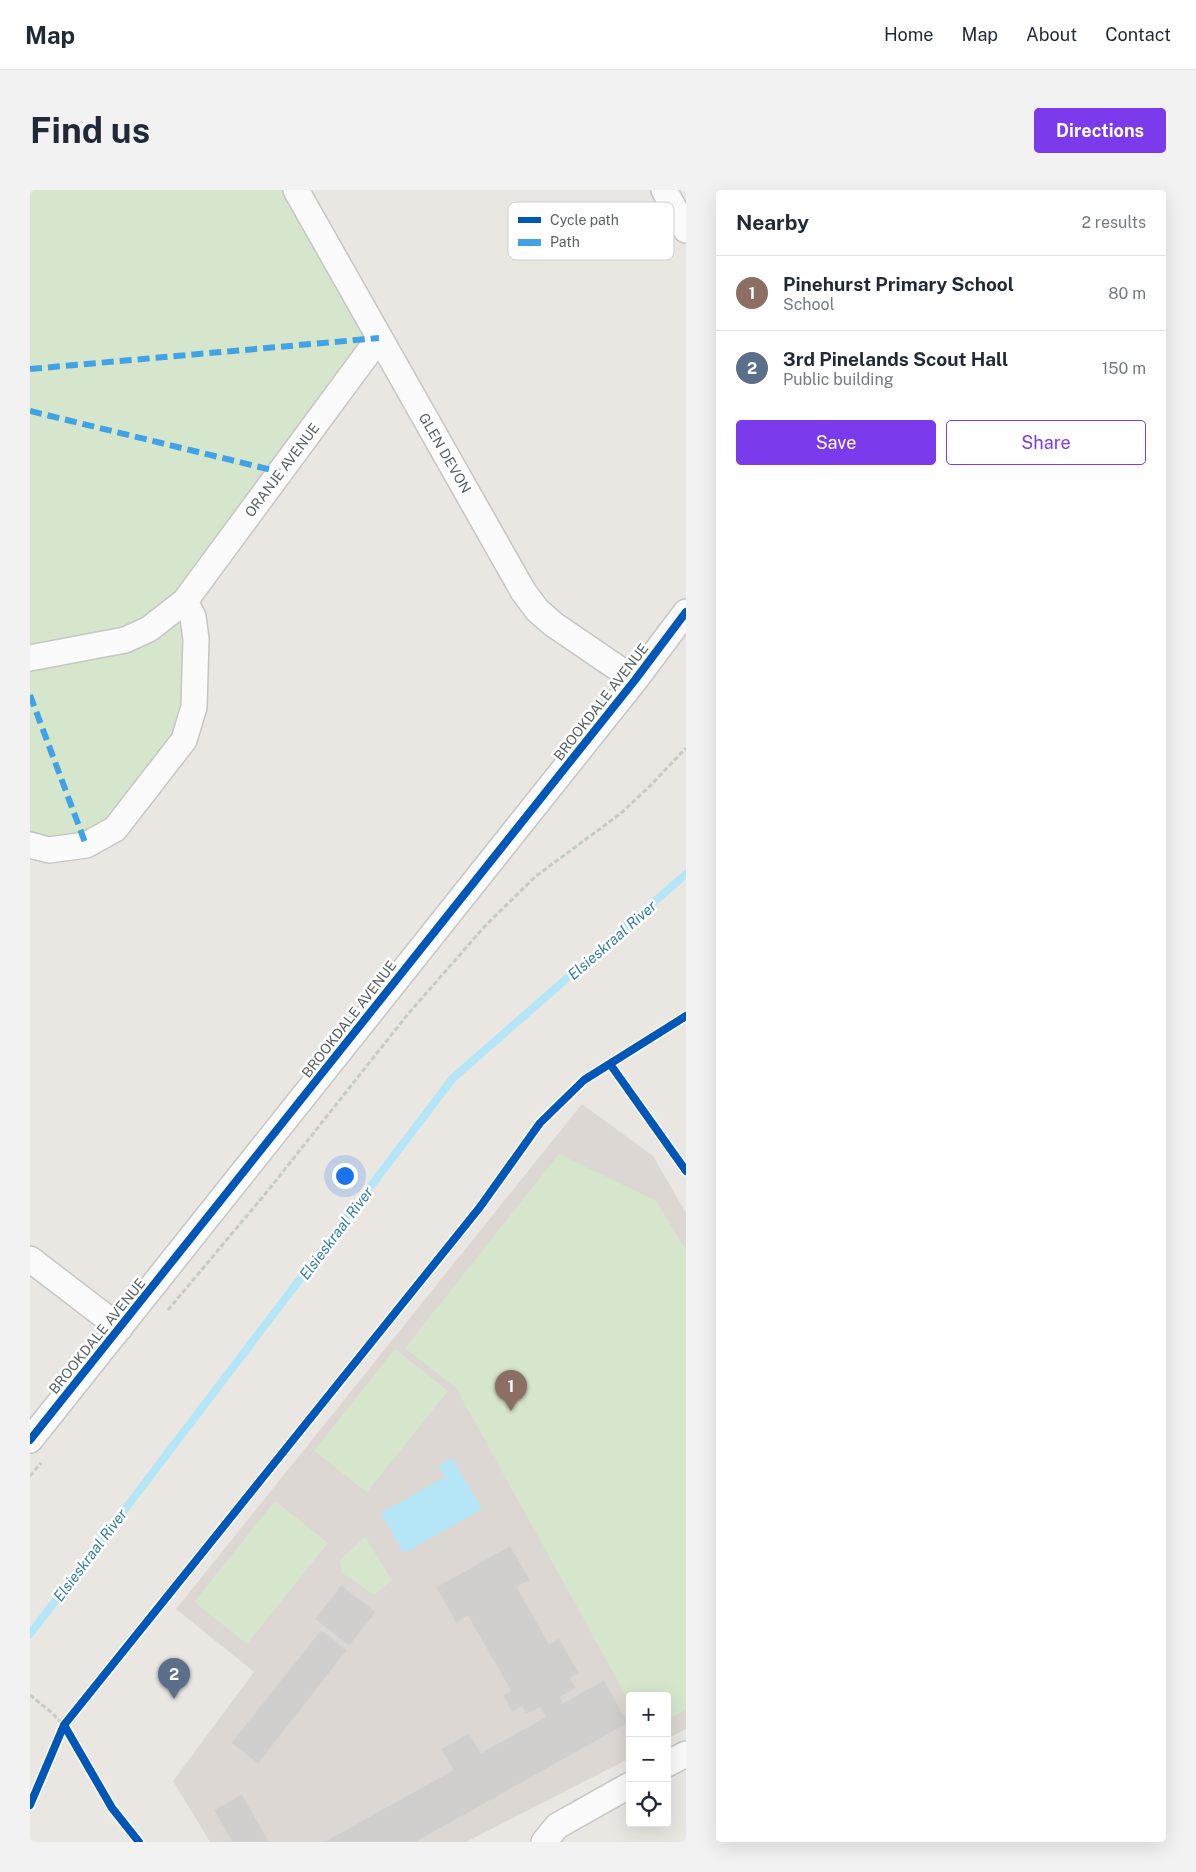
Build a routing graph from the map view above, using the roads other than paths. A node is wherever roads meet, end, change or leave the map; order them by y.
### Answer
1 (296, 190) edge
2 (664, 190) edge
3 (671, 202) edge
4 (674, 208) edge
5 (686, 230) edge
6 (379, 338) junction
7 (185, 601) junction
8 (686, 612) edge
9 (30, 658) edge
10 (635, 680) junction
11 (30, 845) edge
12 (30, 1259) edge
13 (120, 1328) junction
14 (36, 1450) edge
15 (686, 1754) edge
16 (671, 1762) edge
17 (626, 1787) edge
18 (544, 1842) edge

1 - 6 street, GLEN DEVON
2 - 3 street
4 - 5 street
6 - 7 street, ORANJE AVENUE
6 - 10 street, GLEN DEVON
7 - 9 street, ORANJE AVENUE
7 - 11 street
8 - 10 street, BROOKDALE AVENUE
10 - 13 street, BROOKDALE AVENUE
12 - 13 street
13 - 14 street, BROOKDALE AVENUE
15 - 16 street
17 - 18 street

